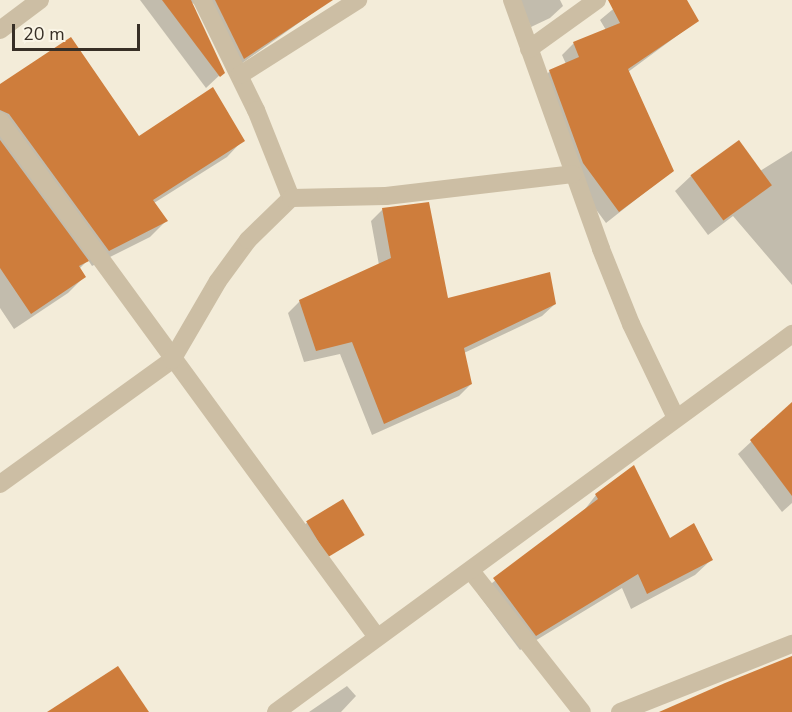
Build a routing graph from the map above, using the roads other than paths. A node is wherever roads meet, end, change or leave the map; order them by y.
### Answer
1 (40, 0) edge
2 (202, 0) edge
3 (358, 0) edge
4 (512, 0) edge
5 (597, 0) edge
6 (0, 30) edge
7 (529, 49) junction
8 (240, 75) junction
9 (0, 121) edge
10 (573, 174) junction
11 (291, 198) junction
12 (792, 334) edge
13 (172, 360) junction
14 (676, 418) junction
15 (0, 484) edge
16 (471, 571) junction
17 (377, 636) junction
18 (792, 644) edge
19 (276, 712) edge
20 (582, 712) edge
21 (620, 712) edge

1 - 6 street
2 - 8 street
3 - 8 street
4 - 7 street
5 - 7 street
7 - 10 street
8 - 11 street
9 - 13 street
10 - 11 street
10 - 14 street
11 - 13 street
12 - 14 street
13 - 15 street
13 - 17 street
14 - 16 street
16 - 17 street
16 - 20 street
17 - 19 street
18 - 21 street

